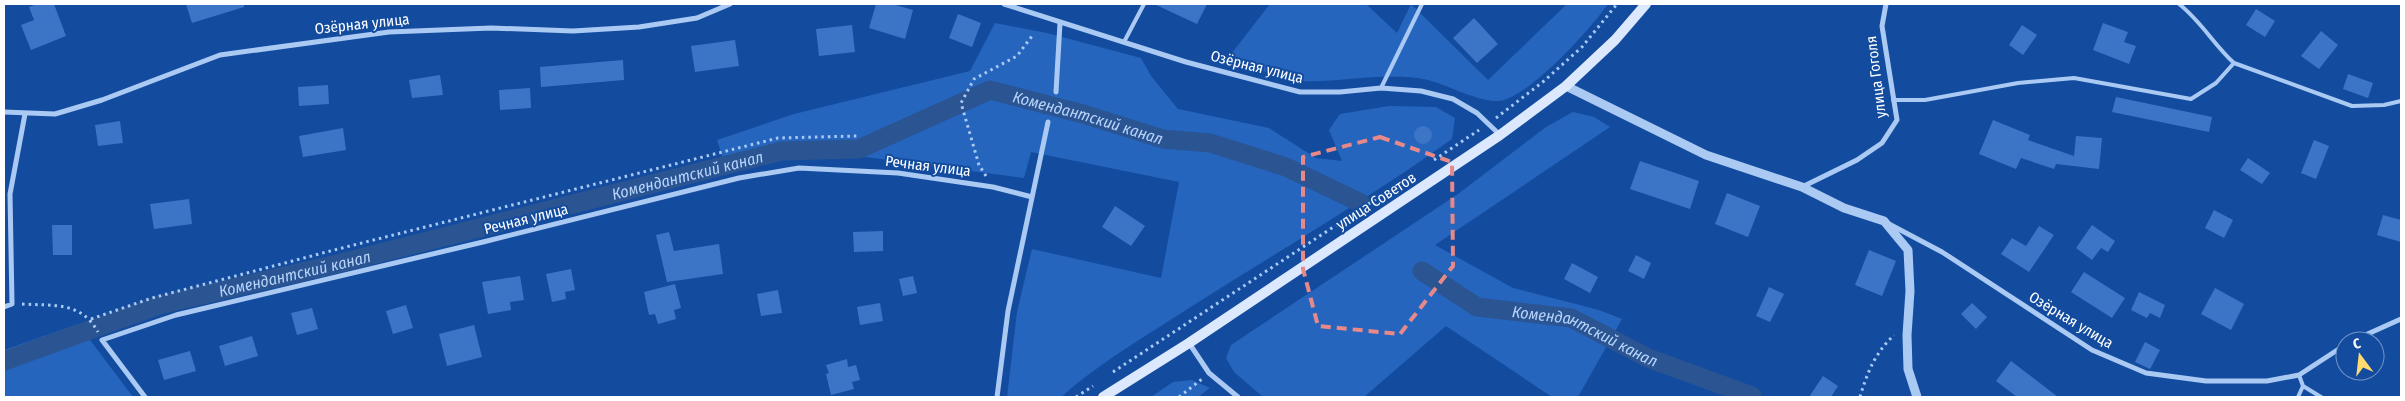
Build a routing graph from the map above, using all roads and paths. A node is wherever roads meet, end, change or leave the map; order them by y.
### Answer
1 (730, 4) edge
2 (1004, 4) edge
3 (1144, 4) edge
4 (1422, 4) edge
5 (1617, 4) edge
6 (1646, 4) edge
7 (1886, 4) edge
8 (2179, 4) edge
9 (1060, 23) junction
10 (1032, 36) dead end
11 (1124, 42) junction
12 (2234, 63) junction
13 (1566, 86) junction
14 (1381, 88) junction
15 (1056, 92) dead end
16 (1893, 100) junction
17 (2401, 101) edge
18 (4, 112) edge
19 (25, 114) junction
20 (1048, 122) dead end
21 (1488, 123) junction
22 (1500, 135) junction
23 (857, 136) dead end
24 (1432, 162) dead end
25 (1424, 168) dead end
26 (993, 187) junction
27 (1802, 187) junction
28 (1032, 198) junction
29 (1884, 221) junction
30 (12, 304) junction
31 (4, 307) edge
32 (2401, 318) edge
33 (2373, 331) edge
34 (1907, 335) junction
35 (1189, 343) junction
36 (2335, 352) edge
37 (1209, 373) junction
38 (1110, 374) dead end
39 (2299, 375) junction
40 (1094, 385) dead end
41 (2303, 386) junction
42 (145, 397) edge
43 (997, 397) edge
44 (1076, 397) edge
45 (1103, 397) edge
46 (1179, 397) edge
47 (1238, 397) edge
48 (1860, 397) edge
49 (1917, 397) edge
50 (2298, 397) edge
51 (2321, 397) edge

1 - 19 street, Озёрная улица
2 - 9 street, Озёрная улица
3 - 11 lane
4 - 14 lane
5 - 21 path
6 - 13 main road, улица Советов
7 - 16 street, улица Гоголя
8 - 12 lane
9 - 11 street, Озёрная улица
9 - 15 street
10 - 26 path
11 - 14 street, Озёрная улица
12 - 16 lane
12 - 17 lane
13 - 22 main road, улица Советов
13 - 27 street
14 - 21 street, Озёрная улица
16 - 27 street, улица Гоголя
18 - 19 street, Озёрная улица
19 - 30 street
20 - 28 street
21 - 22 street, Озёрная улица
21 - 24 path
22 - 35 main road, улица Советов
23 - 30 path
25 - 38 path
26 - 28 street, Речная улица
26 - 42 street, Речная улица
27 - 29 street
28 - 43 street
29 - 34 street
29 - 39 street, Озёрная улица
30 - 31 street
32 - 33 street
34 - 48 path
34 - 49 street
35 - 37 street
35 - 45 main road, улица Советов
36 - 39 street, Озёрная улица
37 - 46 path
37 - 47 street
39 - 41 lane
40 - 44 path
41 - 50 lane
41 - 51 lane

